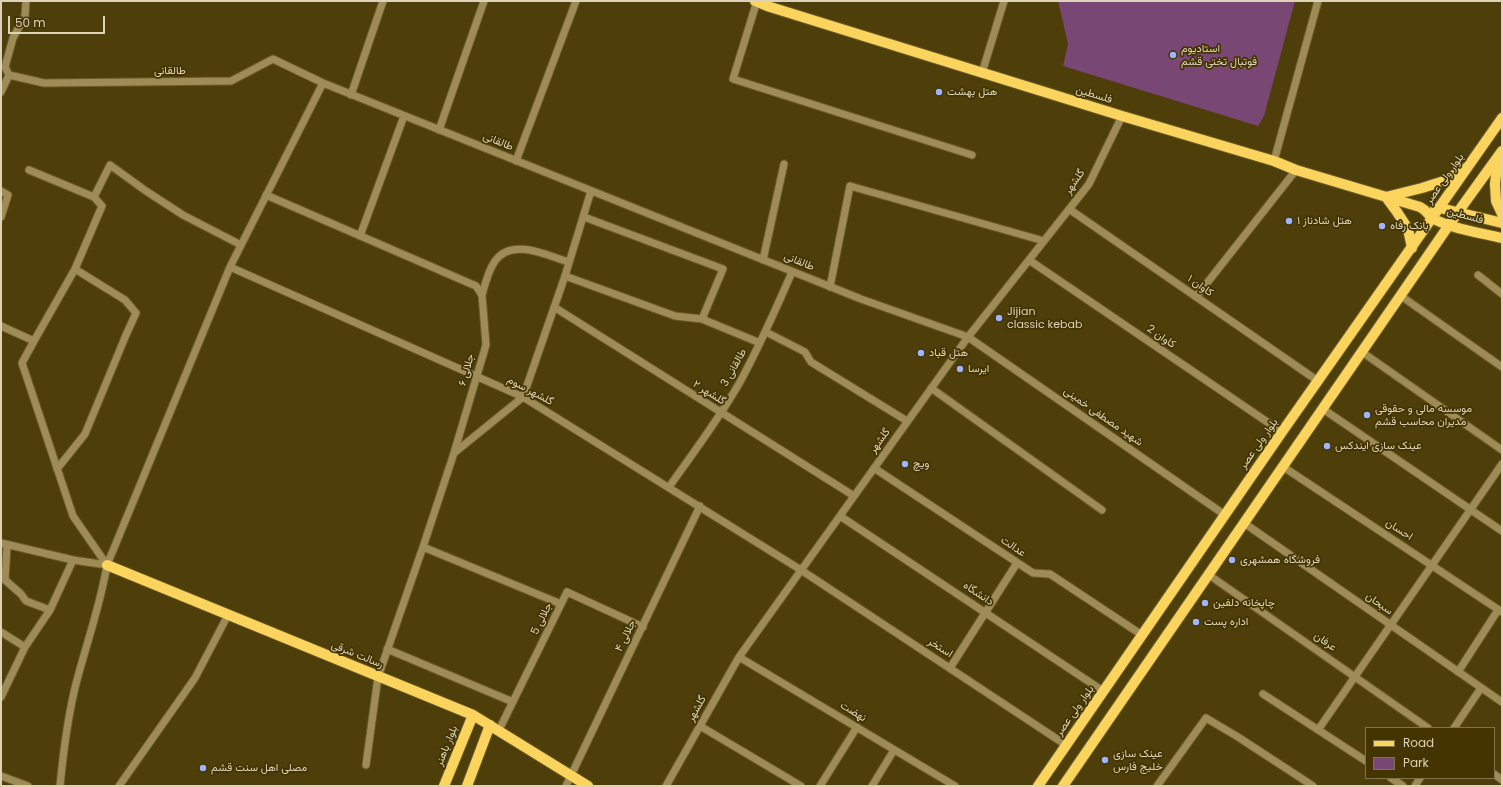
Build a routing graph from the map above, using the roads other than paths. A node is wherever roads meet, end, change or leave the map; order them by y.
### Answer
1 (26, 1) edge
2 (383, 1) edge
3 (484, 1) edge
4 (576, 1) edge
5 (756, 1) edge
6 (1004, 1) edge
7 (1318, 1) edge
8 (982, 73) junction
9 (9, 75) junction
10 (323, 84) junction
11 (1, 92) edge
12 (352, 95) junction
13 (404, 116) junction
14 (1122, 116) junction
15 (1502, 118) edge
16 (439, 130) junction
17 (972, 154) dead end
18 (1500, 154) edge
19 (516, 161) junction
20 (1274, 161) junction
21 (784, 164) dead end
22 (1468, 167) junction
23 (29, 170) dead end
24 (1296, 170) junction
25 (1, 191) edge
26 (591, 191) junction
27 (266, 195) junction
28 (94, 196) junction
29 (1386, 197) junction
30 (1440, 208) junction
31 (1070, 209) junction
32 (1425, 210) junction
33 (1458, 212) junction
34 (1502, 214) edge
35 (1, 217) edge
36 (584, 217) junction
37 (1432, 219) junction
38 (1502, 224) edge
39 (1450, 225) junction
40 (360, 236) junction
41 (1502, 238) edge
42 (1044, 241) junction
43 (241, 245) junction
44 (1412, 248) junction
45 (764, 260) junction
46 (1029, 260) junction
47 (569, 262) junction
48 (230, 267) junction
49 (75, 269) junction
50 (792, 272) junction
51 (1478, 275) dead end
52 (565, 276) junction
53 (830, 287) junction
54 (1502, 294) edge
55 (482, 295) junction
56 (1401, 296) junction
57 (1196, 297) junction
58 (554, 308) junction
59 (702, 319) junction
60 (1, 326) edge
61 (766, 332) junction
62 (968, 337) junction
63 (34, 341) junction
64 (760, 343) junction
65 (1362, 352) junction
66 (1502, 367) edge
67 (477, 377) junction
68 (1318, 381) junction
69 (931, 388) junction
70 (522, 397) junction
71 (1323, 409) junction
72 (721, 413) junction
73 (907, 421) junction
74 (1282, 432) junction
75 (1502, 450) edge
76 (454, 453) junction
77 (1502, 464) edge
78 (1282, 466) junction
79 (874, 468) junction
80 (57, 469) junction
81 (669, 487) junction
82 (854, 496) junction
83 (700, 506) junction
84 (1470, 509) junction
85 (1102, 510) dead end
86 (1225, 514) junction
87 (840, 516) junction
88 (1244, 523) junction
89 (1502, 531) edge
90 (4, 544) edge
91 (423, 547) junction
92 (74, 560) junction
93 (1017, 563) junction
94 (107, 565) junction
95 (1432, 565) junction
96 (801, 570) junction
97 (1209, 575) junction
98 (561, 604) junction
99 (50, 610) junction
100 (1500, 611) edge
101 (985, 613) junction
102 (228, 615) junction
103 (1390, 625) junction
104 (643, 627) junction
105 (1, 632) edge
106 (1142, 635) junction
107 (25, 647) junction
108 (387, 649) junction
109 (739, 657) junction
110 (950, 668) junction
111 (1458, 672) junction
112 (378, 677) junction
113 (1354, 677) junction
114 (1481, 688) junction
115 (1103, 691) junction
116 (1263, 694) dead end
117 (1, 696) edge
118 (513, 702) junction
119 (1502, 702) edge
120 (472, 715) junction
121 (700, 726) junction
122 (857, 727) junction
123 (1427, 727) edge
124 (1455, 727) edge
125 (494, 728) junction
126 (1318, 730) junction
127 (1066, 745) junction
128 (894, 750) junction
129 (1365, 760) edge
130 (366, 765) dead end
131 (570, 775) junction
132 (1, 776) edge
133 (1392, 779) edge
134 (28, 786) edge
135 (60, 786) edge
136 (119, 786) edge
137 (444, 786) edge
138 (467, 786) edge
139 (566, 786) edge
140 (588, 786) edge
141 (666, 786) edge
142 (801, 786) edge
143 (820, 786) edge
144 (872, 786) edge
145 (955, 786) edge
146 (1038, 786) edge
147 (1063, 786) edge
148 (1157, 786) edge
149 (1313, 786) edge
150 (1403, 786) edge

1 - 9 street
2 - 12 street
3 - 16 street
4 - 19 street
5 - 8 main road, فلسطین
5 - 17 street
6 - 8 street
7 - 20 street
8 - 14 main road, فلسطین
9 - 10 street, طالقانی
9 - 11 street
10 - 12 street, طالقانی
10 - 27 street
12 - 13 street, طالقانی
13 - 16 street, طالقانی
13 - 40 street
14 - 20 main road, فلسطین
14 - 31 street, گلشهر
15 - 22 main road, بلوار ولی عصر
16 - 19 street, طالقانی
18 - 33 main road
18 - 34 main road
19 - 26 street, طالقانی
20 - 24 main road, فلسطین
21 - 45 street
22 - 29 main road
22 - 30 main road, بلوار ولی عصر
23 - 28 street
24 - 29 main road, فلسطین
24 - 57 street
25 - 35 street
26 - 36 street
26 - 45 street, طالقانی
27 - 40 street
27 - 43 street
28 - 43 street
28 - 49 street
29 - 32 main road, فلسطین
29 - 44 main road
30 - 32 main road, فلسطین
30 - 33 main road, فلسطین
30 - 37 main road, بلوار ولی عصر
31 - 42 street, گلشهر
31 - 57 street, کاوان ۱
32 - 37 main road, فلسطین
33 - 38 main road, فلسطین
33 - 39 main road
36 - 47 street
36 - 59 street
37 - 39 main road, فلسطین
37 - 44 main road, بلوار ولی عصر
39 - 41 main road, فلسطین
39 - 56 main road
40 - 55 street
42 - 46 street, گلشهر
42 - 53 street
43 - 48 street
44 - 68 main road, بلوار ولی عصر
45 - 50 street, طالقانی
46 - 62 street, گلشهر
46 - 74 street, کاوان 2
47 - 52 street
47 - 55 street
48 - 67 street, گلشهر سوم
48 - 94 street
49 - 63 street
49 - 80 street
50 - 53 street, طالقانی
50 - 61 street, طالقانی 3
51 - 54 street
52 - 58 street
52 - 59 street
53 - 62 street, طالقانی
55 - 67 street, جلالی ۶
56 - 65 main road
56 - 66 street
57 - 68 street, کاوان ۱
58 - 70 street
58 - 72 street, گلشهر ۲
59 - 64 street
60 - 63 street
61 - 64 street, طالقانی 3
61 - 73 street
62 - 69 street, گلشهر
62 - 86 street, شهید مصطفی خمینی
63 - 80 street
64 - 72 street, طالقانی 3
65 - 71 main road
65 - 75 street
67 - 70 street, گلشهر سوم
67 - 76 street, جلالی ۶
68 - 74 main road, بلوار ولی عصر
69 - 73 street, گلشهر
69 - 85 street
70 - 76 street
70 - 81 street, گلشهر سوم
71 - 78 main road
71 - 84 street
72 - 81 street, طالقانی 3
72 - 82 street, گلشهر ۲
73 - 79 street, گلشهر
74 - 86 main road, بلوار ولی عصر
76 - 91 street, جلالی ۶
77 - 84 street
78 - 88 main road
78 - 95 street, احسان
79 - 82 street, گلشهر
79 - 93 street, عدالت
80 - 94 street
81 - 83 street, گلشهر سوم
82 - 87 street, گلشهر
83 - 96 street, گلشهر سوم
83 - 104 street, جلالی ۴
84 - 89 street
84 - 95 street
86 - 106 main road, بلوار ولی عصر
87 - 96 street, گلشهر
87 - 101 street, دانشگاه
88 - 97 main road
88 - 103 street, سبحان
90 - 92 street
90 - 99 street
91 - 98 street
91 - 108 street, جلالی ۶
92 - 94 street
92 - 99 street
93 - 101 street
93 - 106 street, عدالت
94 - 102 main road, رسالت شرقی
94 - 135 street
95 - 100 street, احسان
95 - 103 street
96 - 109 street, گلشهر
96 - 110 street, استخر
97 - 113 street, عرفان
97 - 147 main road
98 - 104 street, جلالی 5
98 - 118 street, جلالی 5
99 - 107 street
100 - 111 street
101 - 110 street
101 - 115 street, دانشگاه
102 - 112 main road, رسالت شرقی
102 - 136 street
103 - 111 street, سبحان
103 - 113 street
104 - 131 street, جلالی ۴
105 - 107 street
106 - 115 main road, بلوار ولی عصر
107 - 117 street
108 - 112 street, جلالی ۶
108 - 118 street
109 - 121 street, گلشهر
109 - 122 street, نهضت
110 - 127 street, استخر
111 - 114 street, سبحان
112 - 120 main road, رسالت شرقی
112 - 130 street, جلالی ۶
113 - 123 street, عرفان
113 - 126 street
114 - 119 street, سبحان
114 - 124 street
115 - 127 main road, بلوار ولی عصر
116 - 126 street
118 - 125 street, جلالی 5
120 - 125 main road, رسالت شرقی
120 - 137 main road, بلوار باهنر
121 - 141 street, گلشهر
121 - 142 street
122 - 128 street, نهضت
122 - 143 street
125 - 131 main road, رسالت شرقی
125 - 138 main road
126 - 129 street
127 - 146 main road, بلوار ولی عصر
128 - 144 street
128 - 145 street, نهضت
131 - 139 street, جلالی ۴
131 - 140 main road, رسالت شرقی
132 - 134 street
133 - 150 street
148 - 149 street

